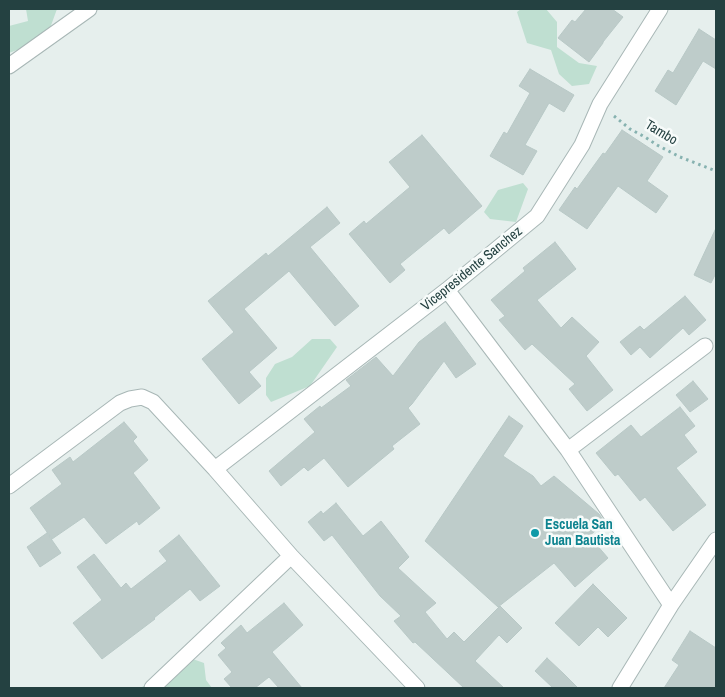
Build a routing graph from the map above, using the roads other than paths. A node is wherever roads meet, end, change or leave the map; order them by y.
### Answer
1 (89, 9) edge
2 (660, 9) edge
3 (9, 66) edge
4 (447, 290) junction
5 (705, 346) dead end
6 (568, 450) junction
7 (215, 469) junction
8 (9, 486) edge
9 (716, 540) edge
10 (291, 556) junction
11 (671, 604) junction
12 (152, 688) edge
13 (417, 688) edge
14 (620, 688) edge

1 - 3 street
2 - 4 street, Vicepresidente Sanchez
4 - 6 street
4 - 7 street, Vicepresidente Sanchez
5 - 6 street
6 - 11 street
7 - 8 street
7 - 10 street
9 - 11 street
10 - 12 street
10 - 13 street
11 - 14 street

